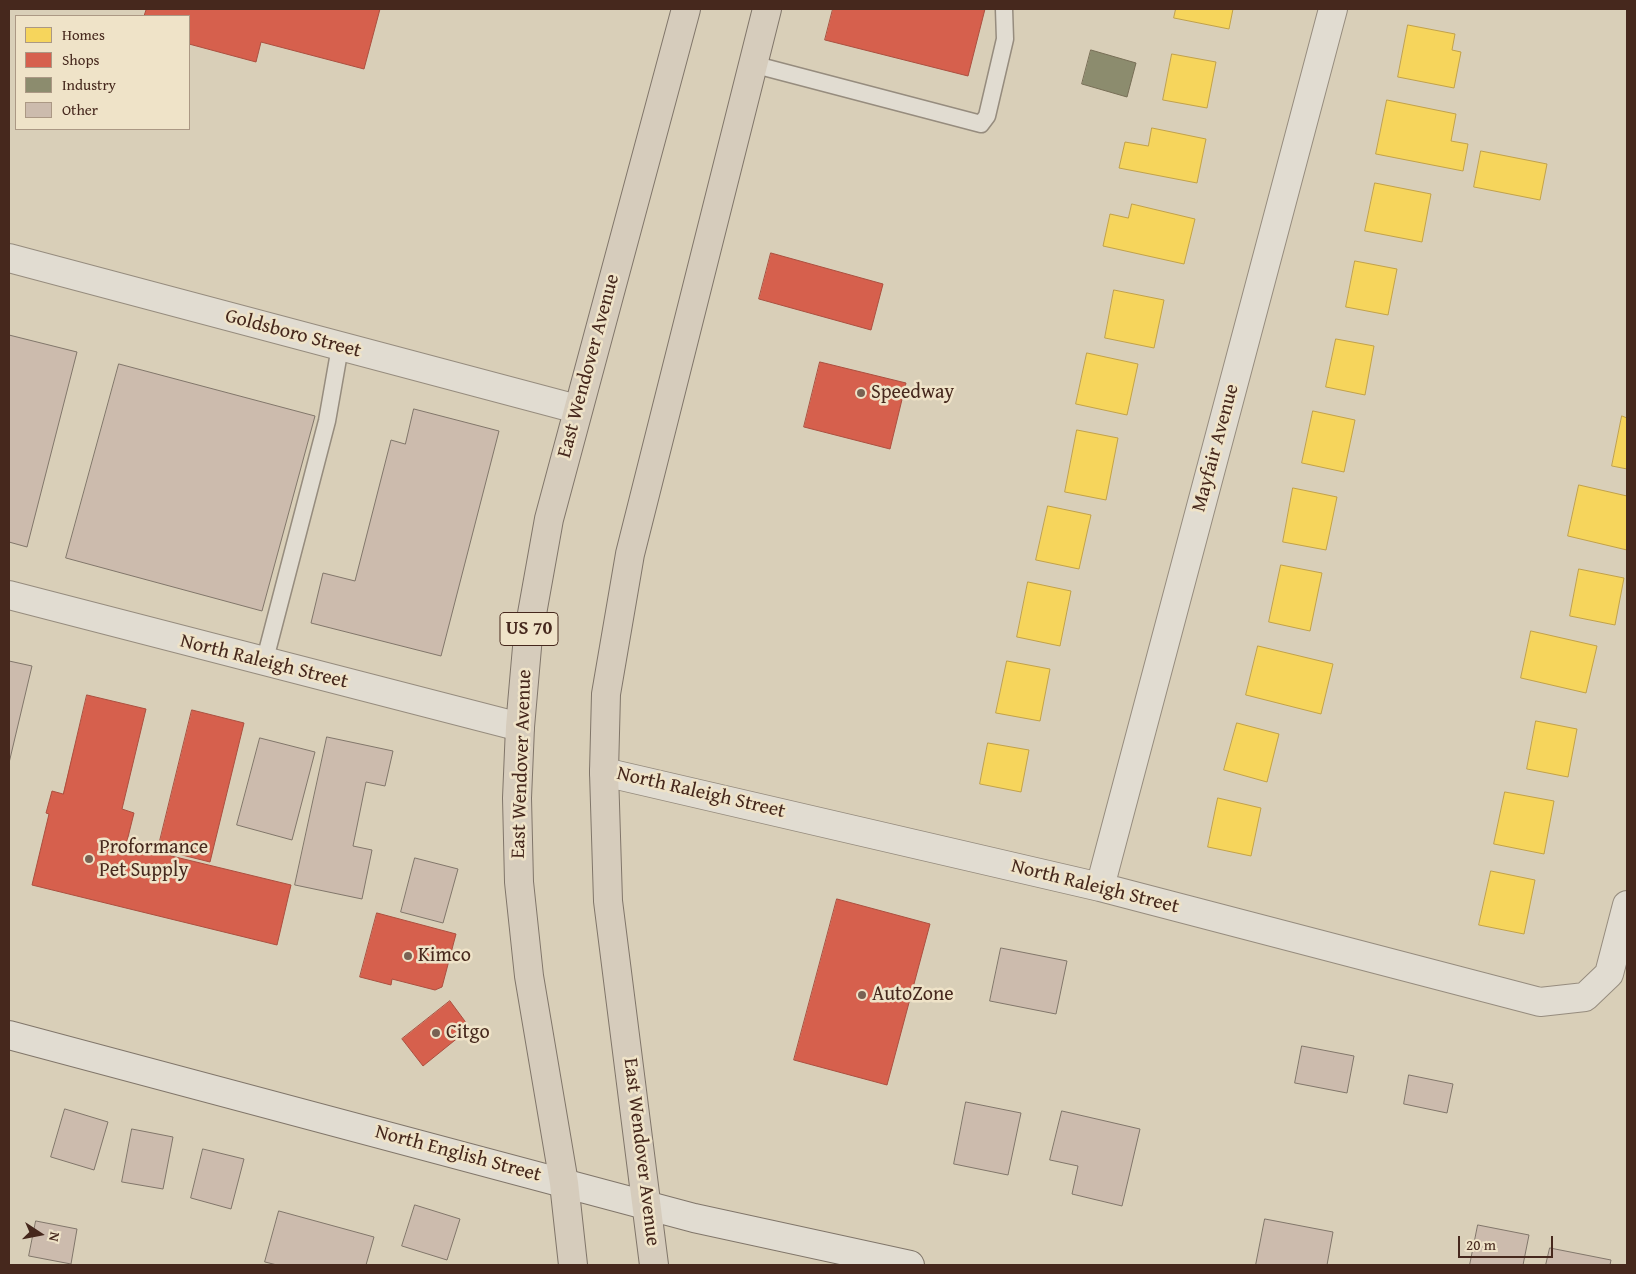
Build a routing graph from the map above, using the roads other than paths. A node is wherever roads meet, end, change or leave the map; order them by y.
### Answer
1 (686, 9) edge
2 (767, 9) edge
3 (1004, 9) edge
4 (1333, 9) edge
5 (752, 64) junction
6 (9, 258) edge
7 (340, 347) junction
8 (577, 409) junction
9 (9, 595) edge
10 (264, 662) junction
11 (520, 727) junction
12 (604, 772) junction
13 (1100, 887) junction
14 (1627, 905) edge
15 (9, 1035) edge
16 (564, 1183) junction
17 (648, 1205) junction
18 (573, 1265) edge
19 (654, 1265) edge
20 (910, 1265) edge

1 - 8 highway, East Wendover Avenue / US 70
2 - 5 highway, East Wendover Avenue
3 - 5 lane
4 - 13 street, Mayfair Avenue
5 - 12 highway, East Wendover Avenue
6 - 7 street, Goldsboro Street
7 - 8 street, Goldsboro Street
7 - 10 lane
8 - 11 highway, East Wendover Avenue / US 70
9 - 10 street, North Raleigh Street
10 - 11 street, North Raleigh Street
11 - 16 highway, East Wendover Avenue / US 70
12 - 13 street, North Raleigh Street
12 - 17 highway, East Wendover Avenue
13 - 14 street, North Raleigh Street
15 - 16 street, North English Street
16 - 17 street, North English Street
16 - 18 highway, East Wendover Avenue / US 70
17 - 19 highway, East Wendover Avenue
17 - 20 street, North English Street

